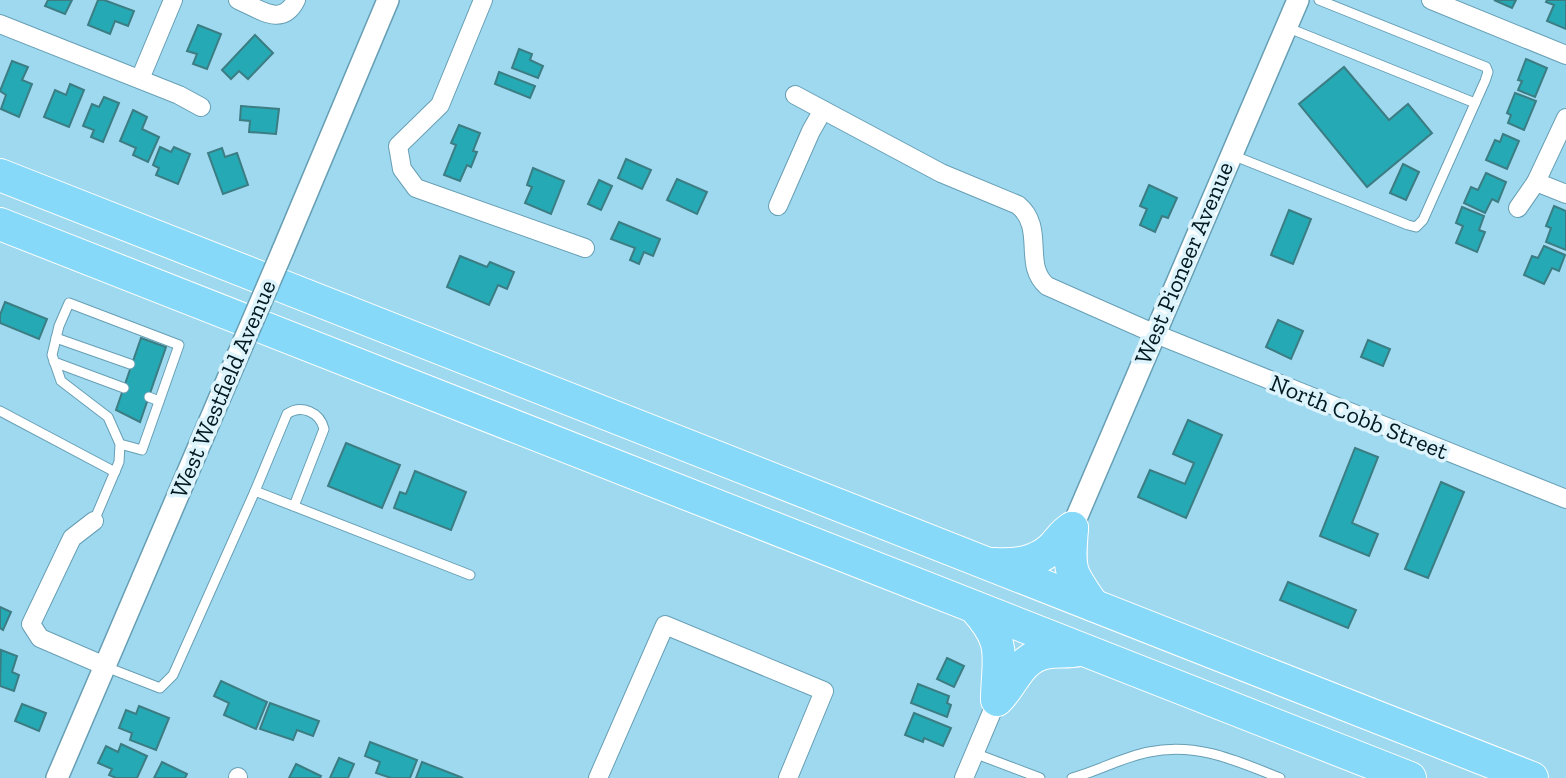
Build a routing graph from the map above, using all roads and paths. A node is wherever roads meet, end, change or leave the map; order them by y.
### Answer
1 (173, 0) edge
2 (238, 0) edge
3 (296, 0) edge
4 (388, 0) edge
5 (483, 0) edge
6 (1298, 0) edge
7 (1319, 0) edge
8 (1431, 0) edge
9 (1459, 5) edge
10 (0, 24) edge
11 (1286, 27) junction
12 (1566, 55) edge
13 (140, 79) junction
14 (795, 95) dead end
15 (1475, 103) junction
16 (201, 107) dead end
17 (823, 110) junction
18 (1566, 118) edge
19 (1231, 154) junction
20 (0, 175) edge
21 (1536, 182) junction
22 (1566, 194) edge
23 (778, 206) dead end
24 (1518, 208) dead end
25 (0, 224) edge
26 (585, 248) dead end
27 (1153, 333) junction
28 (56, 338) junction
29 (54, 362) junction
30 (130, 364) dead end
31 (124, 388) dead end
32 (149, 397) dead end
33 (159, 401) junction
34 (0, 411) edge
35 (120, 443) junction
36 (115, 472) junction
37 (255, 491) junction
38 (1566, 499) edge
39 (295, 506) junction
40 (94, 521) joint
41 (1072, 528) junction
42 (987, 564) junction
43 (470, 575) dead end
44 (1093, 605) junction
45 (974, 607) junction
46 (1081, 649) junction
47 (105, 666) junction
48 (997, 700) junction
49 (974, 753) junction
50 (57, 778) edge
51 (598, 778) edge
52 (788, 778) edge
53 (964, 778) edge
54 (1040, 778) edge
55 (1072, 778) edge
56 (1280, 778) edge
57 (1410, 778) edge
58 (1532, 778) edge

1 - 13 street
2 - 3 street
4 - 47 street, West Westfield Avenue, bridge
5 - 26 street
6 - 11 street, West Pioneer Avenue
7 - 15 lane
8 - 9 street
9 - 12 street
10 - 13 street
11 - 15 lane
11 - 19 street, West Pioneer Avenue
13 - 16 street
14 - 17 street
15 - 19 lane
17 - 23 street
17 - 27 street, North Cobb Street
18 - 21 street
19 - 27 street, West Pioneer Avenue
20 - 42 highway
21 - 22 street
21 - 24 street
25 - 45 highway
27 - 38 street, North Cobb Street
27 - 41 street, West Pioneer Avenue
28 - 29 lane
28 - 30 lane
28 - 33 lane
29 - 31 lane
29 - 35 lane
32 - 33 lane
33 - 35 lane
34 - 36 lane
35 - 36 lane
36 - 40 lane
37 - 39 lane
37 - 39 lane
37 - 47 lane
39 - 43 lane
40 - 47 street
41 - 42 highway
41 - 44 highway
42 - 44 highway
44 - 58 highway
45 - 46 highway
45 - 48 highway
46 - 48 highway
46 - 57 highway
47 - 50 street, West Westfield Avenue
48 - 49 street
49 - 53 street
49 - 54 lane
51 - 52 street
55 - 56 lane

